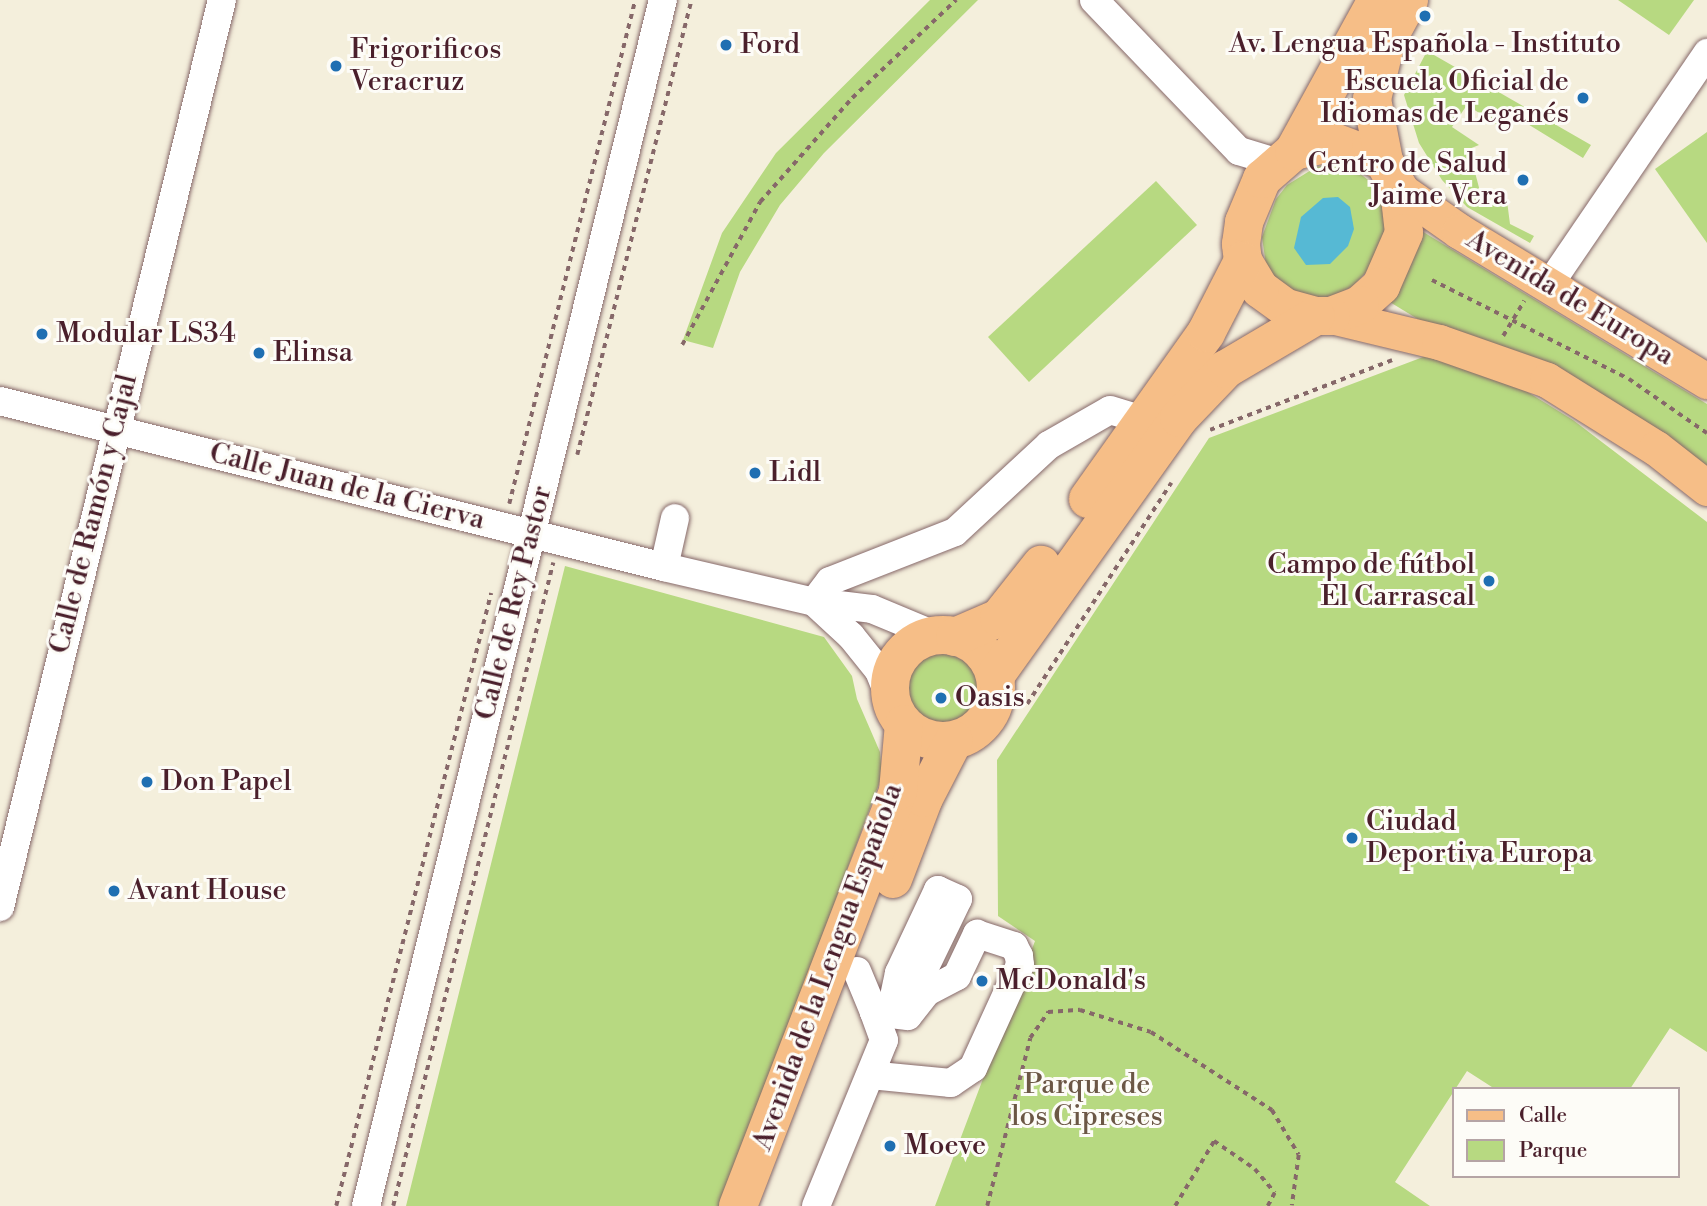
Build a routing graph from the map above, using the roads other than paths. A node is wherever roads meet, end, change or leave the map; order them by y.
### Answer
1 (222, 0) edge
2 (663, 0) edge
3 (1094, 0) edge
4 (1377, 0) edge
5 (1409, 0) edge
6 (1707, 53) edge
7 (1239, 151) junction
8 (1287, 157) junction
9 (1391, 175) junction
10 (1252, 200) junction
11 (1243, 261) junction
12 (1543, 281) junction
13 (1324, 316) junction
14 (1707, 382) edge
15 (0, 401) edge
16 (1126, 415) junction
17 (115, 430) junction
18 (1077, 430) junction
19 (1117, 457) junction
20 (1707, 488) edge
21 (675, 518) dead end
22 (532, 534) junction
23 (664, 567) junction
24 (814, 602) junction
25 (946, 636) junction
26 (995, 676) junction
27 (899, 715) junction
28 (954, 740) junction
29 (0, 907) edge
30 (857, 971) junction
31 (883, 1007) junction
32 (870, 1075) junction
33 (366, 1206) edge
34 (738, 1206) edge
35 (766, 1206) edge
36 (816, 1206) edge

1 - 17 street, Calle de Ramón y Cajal
2 - 22 street, Calle de Rey Pastor
3 - 7 street
4 - 8 highway
5 - 9 highway
6 - 12 street
7 - 8 street
7 - 10 street
8 - 9 highway
8 - 10 highway
9 - 12 main road, Avenida de Europa
9 - 13 highway
10 - 11 highway
11 - 13 highway
11 - 16 highway
12 - 14 main road, Avenida de Europa
13 - 20 main road
13 - 26 highway
15 - 17 street, Calle Juan de la Cierva
16 - 18 street
16 - 19 highway
17 - 22 street, Calle Juan de la Cierva
17 - 29 street, Calle de Ramón y Cajal
18 - 19 street
18 - 24 street
19 - 25 highway
21 - 23 street
22 - 23 street, Calle Juan de la Cierva
22 - 33 street, Calle de Rey Pastor
23 - 24 street, Calle Juan de la Cierva
24 - 25 street, Calle Juan de la Cierva
24 - 27 street
25 - 26 highway
25 - 27 highway
26 - 28 highway
27 - 28 highway
27 - 34 highway, Avenida de la Lengua Española
28 - 30 highway, Avenida de la Lengua Española
30 - 31 street
30 - 35 highway, Avenida de la Lengua Española
31 - 32 street
31 - 32 street
32 - 36 street

